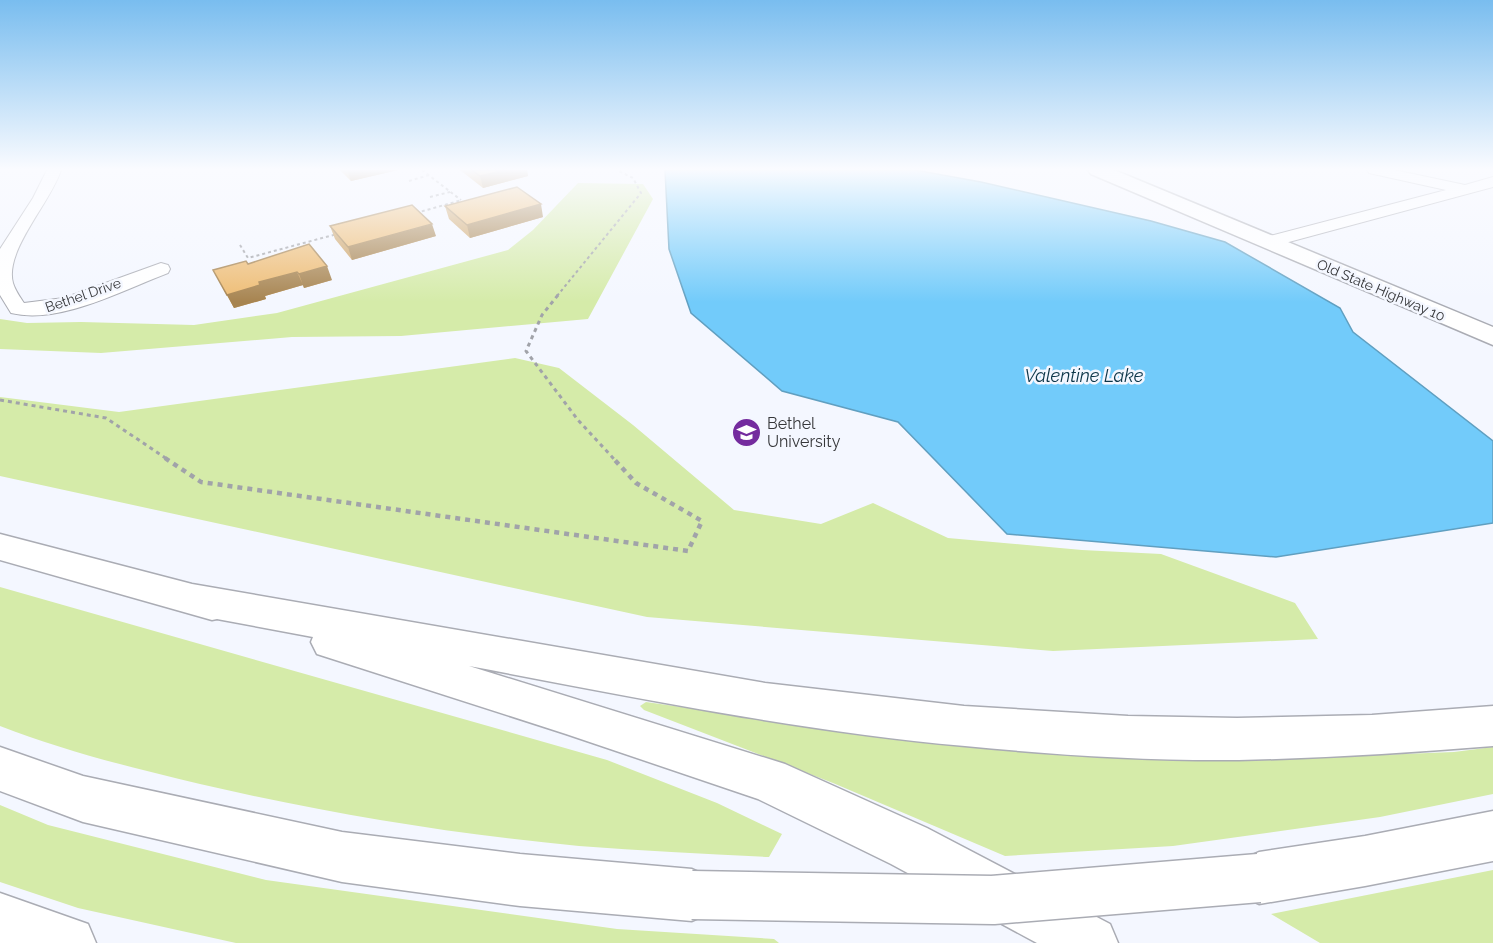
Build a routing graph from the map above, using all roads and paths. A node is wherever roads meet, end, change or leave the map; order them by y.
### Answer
1 (30, 214) edge
2 (413, 214) edge
3 (624, 214) edge
4 (1202, 214) edge
5 (1372, 214) edge
6 (406, 216) edge
7 (338, 234) edge
8 (1268, 242) junction
9 (240, 245) dead end
10 (161, 269) dead end
11 (1493, 337) edge
12 (0, 400) edge
13 (0, 547) edge
14 (193, 599) junction
15 (1493, 726) edge
16 (0, 770) edge
17 (1493, 836) edge
18 (0, 920) edge
19 (69, 943) edge
20 (1091, 943) edge

1 - 10 street, Bethel Drive
2 - 6 path
3 - 12 path
4 - 8 main road, Old State Highway 10
5 - 8 street
7 - 9 path
8 - 11 main road, Old State Highway 10
13 - 14 main road
14 - 15 main road
14 - 20 main road
16 - 17 main road, bridge
18 - 19 main road

